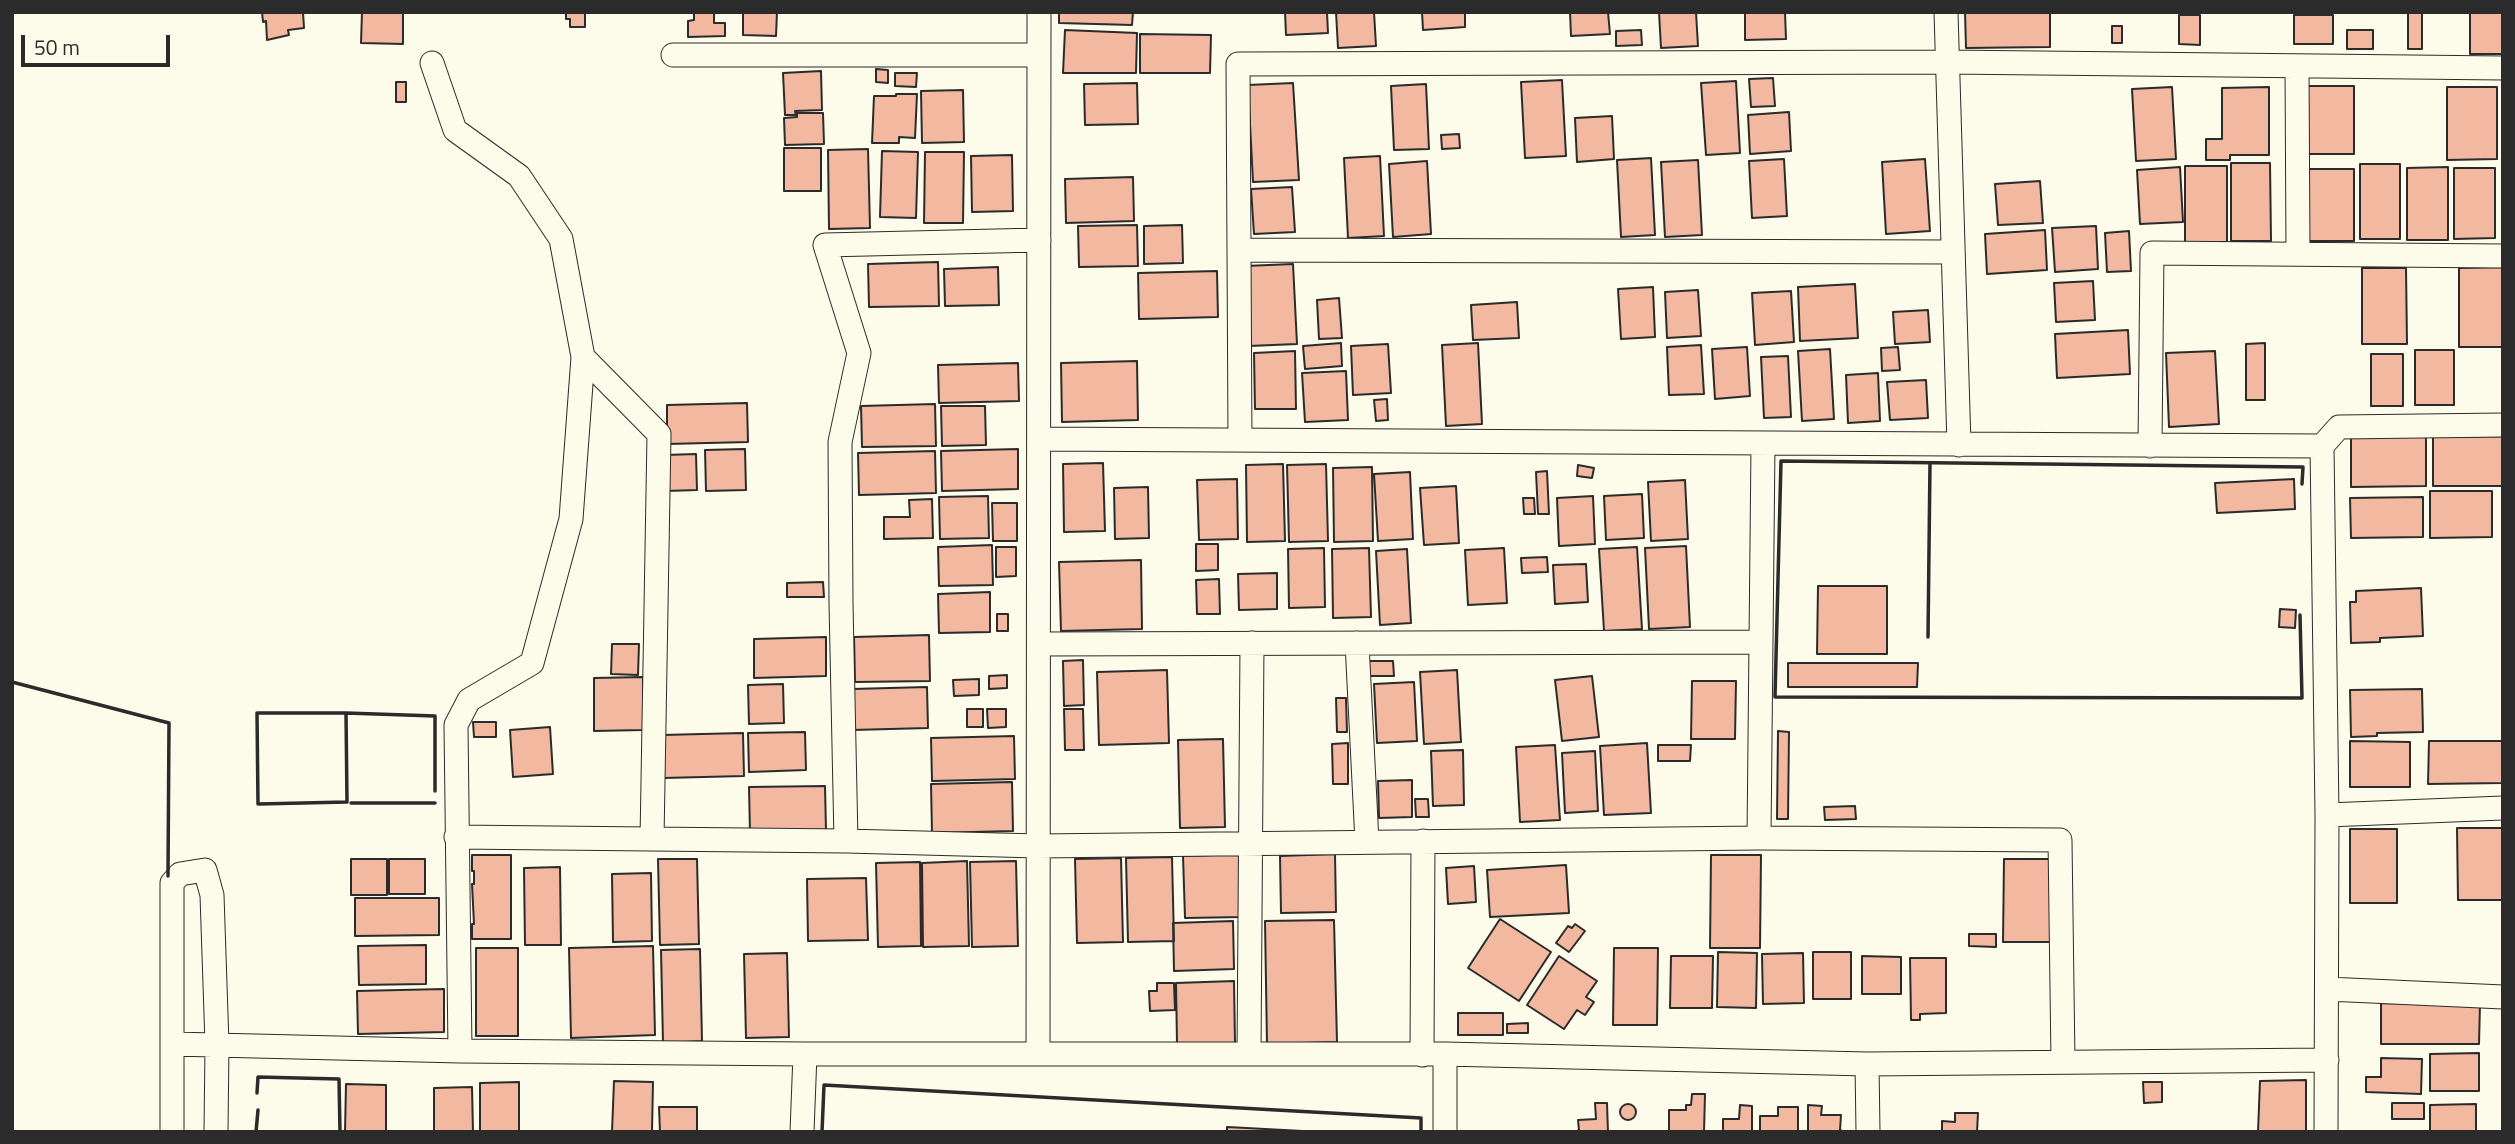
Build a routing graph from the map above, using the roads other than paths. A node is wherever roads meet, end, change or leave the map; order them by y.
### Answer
1 (1039, 12) edge
2 (1946, 12) edge
3 (673, 55) dead end
4 (1039, 55) junction
5 (1947, 62) junction
6 (432, 63) dead end
7 (2297, 66) junction
8 (2503, 68) edge
9 (1039, 240) junction
10 (1239, 250) junction
11 (1952, 252) junction
12 (2298, 254) junction
13 (2503, 256) edge
14 (583, 357) junction
15 (2503, 425) edge
16 (1039, 439) junction
17 (1240, 440) junction
18 (1763, 444) junction
19 (1959, 445) junction
20 (2150, 446) junction
21 (2322, 446) junction
22 (1761, 642) junction
23 (1252, 643) junction
24 (1357, 643) junction
25 (1038, 644) junction
26 (2503, 808) edge
27 (2327, 815) junction
28 (456, 837) junction
29 (1759, 838) junction
30 (652, 839) junction
31 (846, 841) junction
32 (1423, 841) junction
33 (1367, 842) junction
34 (1252, 844) junction
35 (1038, 846) junction
36 (2327, 989) junction
37 (2503, 997) edge
38 (173, 1044) junction
39 (217, 1044) junction
40 (460, 1051) junction
41 (1038, 1054) junction
42 (1249, 1054) junction
43 (805, 1055) junction
44 (1433, 1055) junction
45 (2327, 1060) junction
46 (2063, 1062) junction
47 (1867, 1064) junction
48 (172, 1132) edge
49 (216, 1132) edge
50 (802, 1132) edge
51 (1445, 1132) edge
52 (1868, 1132) edge
53 (2326, 1132) edge

1 - 4 street
2 - 5 street
3 - 4 street
4 - 9 street
5 - 7 street
5 - 10 street
5 - 11 street
6 - 14 street
7 - 8 street
7 - 12 street
9 - 16 street
9 - 31 street
10 - 11 street
10 - 17 street
11 - 19 street
12 - 13 street
12 - 20 street
14 - 28 street
14 - 30 street
15 - 21 street
16 - 17 street
16 - 25 street
17 - 18 street
18 - 19 street
18 - 22 street
19 - 20 street
20 - 21 street
21 - 27 street
22 - 24 street
22 - 29 street
23 - 24 street
23 - 25 street
23 - 34 street
24 - 33 street
25 - 35 street
26 - 27 street
27 - 36 street
28 - 30 street
28 - 40 street
29 - 32 street
29 - 46 street
30 - 31 street
31 - 35 street
32 - 33 street
32 - 44 street
33 - 34 street
34 - 35 street
34 - 42 street
35 - 41 street
36 - 37 street
36 - 45 street
38 - 39 street
38 - 39 street
38 - 48 street
39 - 40 street
39 - 49 street
40 - 43 street
41 - 42 street
41 - 43 street
42 - 44 street
43 - 50 street
44 - 47 street
44 - 51 street
45 - 46 street
45 - 53 street
46 - 47 street
47 - 52 street

